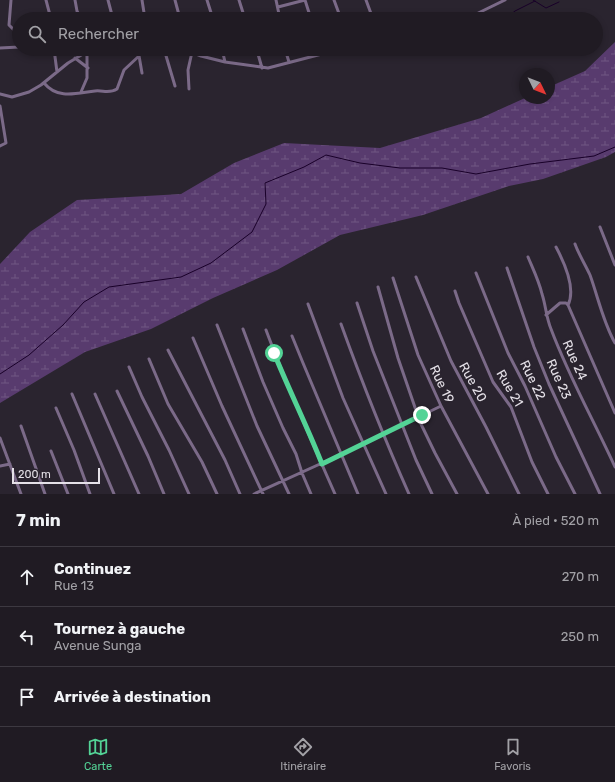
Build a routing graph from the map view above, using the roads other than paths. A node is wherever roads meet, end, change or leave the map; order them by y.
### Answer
1 (11, 0) edge
2 (46, 0) edge
3 (75, 0) edge
4 (108, 0) edge
5 (142, 0) edge
6 (175, 0) edge
7 (207, 0) edge
8 (239, 0) edge
9 (276, 0) edge
10 (305, 0) edge
11 (334, 0) edge
12 (366, 0) edge
13 (505, 0) edge
14 (278, 7) junction
15 (49, 12) edge
16 (78, 12) edge
17 (111, 12) edge
18 (144, 12) edge
19 (178, 12) edge
20 (211, 12) edge
21 (243, 12) edge
22 (279, 12) edge
23 (309, 12) edge
24 (338, 12) edge
25 (370, 12) edge
26 (480, 12) edge
27 (12, 28) edge
28 (12, 47) edge
29 (0, 48) edge
30 (55, 56) edge
31 (80, 56) edge
32 (86, 56) edge
33 (139, 56) joint
34 (166, 56) edge
35 (191, 56) edge
36 (205, 56) edge
37 (224, 56) edge
38 (259, 56) edge
39 (287, 56) edge
40 (312, 56) edge
41 (75, 58) junction
42 (225, 62) junction
43 (289, 62) junction
44 (88, 68) junction
45 (262, 68) junction
46 (57, 72) junction
47 (142, 73) dead end
48 (44, 83) junction
49 (175, 86) dead end
50 (189, 90) dead end
51 (81, 92) junction
52 (0, 94) edge
53 (0, 106) edge
54 (0, 146) edge
55 (600, 227) dead end
56 (575, 244) dead end
57 (556, 247) dead end
58 (615, 247) edge
59 (610, 250) junction
60 (528, 257) dead end
61 (615, 264) edge
62 (508, 268) dead end
63 (476, 273) dead end
64 (416, 277) dead end
65 (392, 278) dead end
66 (378, 287) dead end
67 (455, 291) dead end
68 (357, 303) dead end
69 (308, 304) dead end
70 (568, 305) junction
71 (546, 315) junction
72 (341, 324) dead end
73 (216, 325) dead end
74 (242, 328) dead end
75 (266, 330) dead end
76 (292, 336) dead end
77 (193, 338) dead end
78 (615, 343) edge
79 (168, 350) dead end
80 (149, 359) dead end
81 (129, 367) dead end
82 (117, 392) dead end
83 (72, 394) dead end
84 (95, 394) dead end
85 (441, 406) junction
86 (56, 408) dead end
87 (615, 413) edge
88 (419, 417) junction
89 (403, 425) junction
90 (21, 426) dead end
91 (384, 433) junction
92 (0, 438) edge
93 (363, 443) junction
94 (51, 450) dead end
95 (342, 454) junction
96 (10, 464) junction
97 (322, 464) junction
98 (0, 466) edge
99 (615, 467) edge
100 (302, 473) junction
101 (283, 482) junction
102 (262, 492) edge
103 (21, 494) edge
104 (45, 494) edge
105 (68, 494) edge
106 (90, 494) edge
107 (114, 494) edge
108 (139, 494) edge
109 (164, 494) edge
110 (189, 494) edge
111 (217, 494) edge
112 (240, 494) edge
113 (254, 494) edge
114 (289, 494) edge
115 (311, 494) edge
116 (335, 494) edge
117 (358, 494) edge
118 (386, 494) edge
119 (409, 494) edge
120 (432, 494) edge
121 (457, 494) edge
122 (488, 494) edge
123 (519, 494) edge
124 (548, 494) edge
125 (575, 494) edge
126 (600, 494) edge

1 - 27 street
2 - 15 street
3 - 16 street
4 - 17 street
5 - 18 street
6 - 19 street
7 - 20 street
8 - 21 street
9 - 14 street
10 - 14 street
10 - 23 street
11 - 24 street
12 - 25 street
13 - 26 street
14 - 22 street
28 - 29 street
30 - 46 street
31 - 41 street
32 - 44 street
33 - 47 street
33 - 51 street
34 - 49 street
35 - 50 street
36 - 42 street
37 - 42 street
38 - 45 street
39 - 43 street
40 - 43 street
41 - 44 street
41 - 46 street
42 - 45 street
43 - 45 street
44 - 51 street
46 - 48 street
48 - 51 street
48 - 52 street
53 - 54 street
55 - 59 street
56 - 78 street
57 - 70 street
58 - 59 street
59 - 61 street
60 - 71 street, Rue 24
62 - 126 street, Rue 23
63 - 125 street, Rue 22
64 - 123 street, Rue 20
65 - 85 street, Rue 19
66 - 88 street
67 - 124 street, Rue 21
68 - 89 street
69 - 93 street
70 - 71 street
70 - 87 street
71 - 99 street, Rue 24
72 - 91 street
73 - 101 street
74 - 100 street
75 - 97 street
76 - 95 street
77 - 102 street
79 - 112 street
80 - 111 street
81 - 110 street
82 - 109 street
83 - 107 street
84 - 108 street
85 - 88 street
85 - 122 street, Rue 19
86 - 106 street
88 - 89 street
88 - 121 street
89 - 91 street
89 - 120 street
90 - 104 street
91 - 93 street
91 - 119 street
92 - 96 street
93 - 95 street
93 - 118 street
94 - 105 street
95 - 97 street
95 - 117 street
96 - 98 street
96 - 103 street
97 - 100 street
97 - 116 street
100 - 101 street
100 - 115 street
101 - 102 street
101 - 114 street
102 - 113 street

